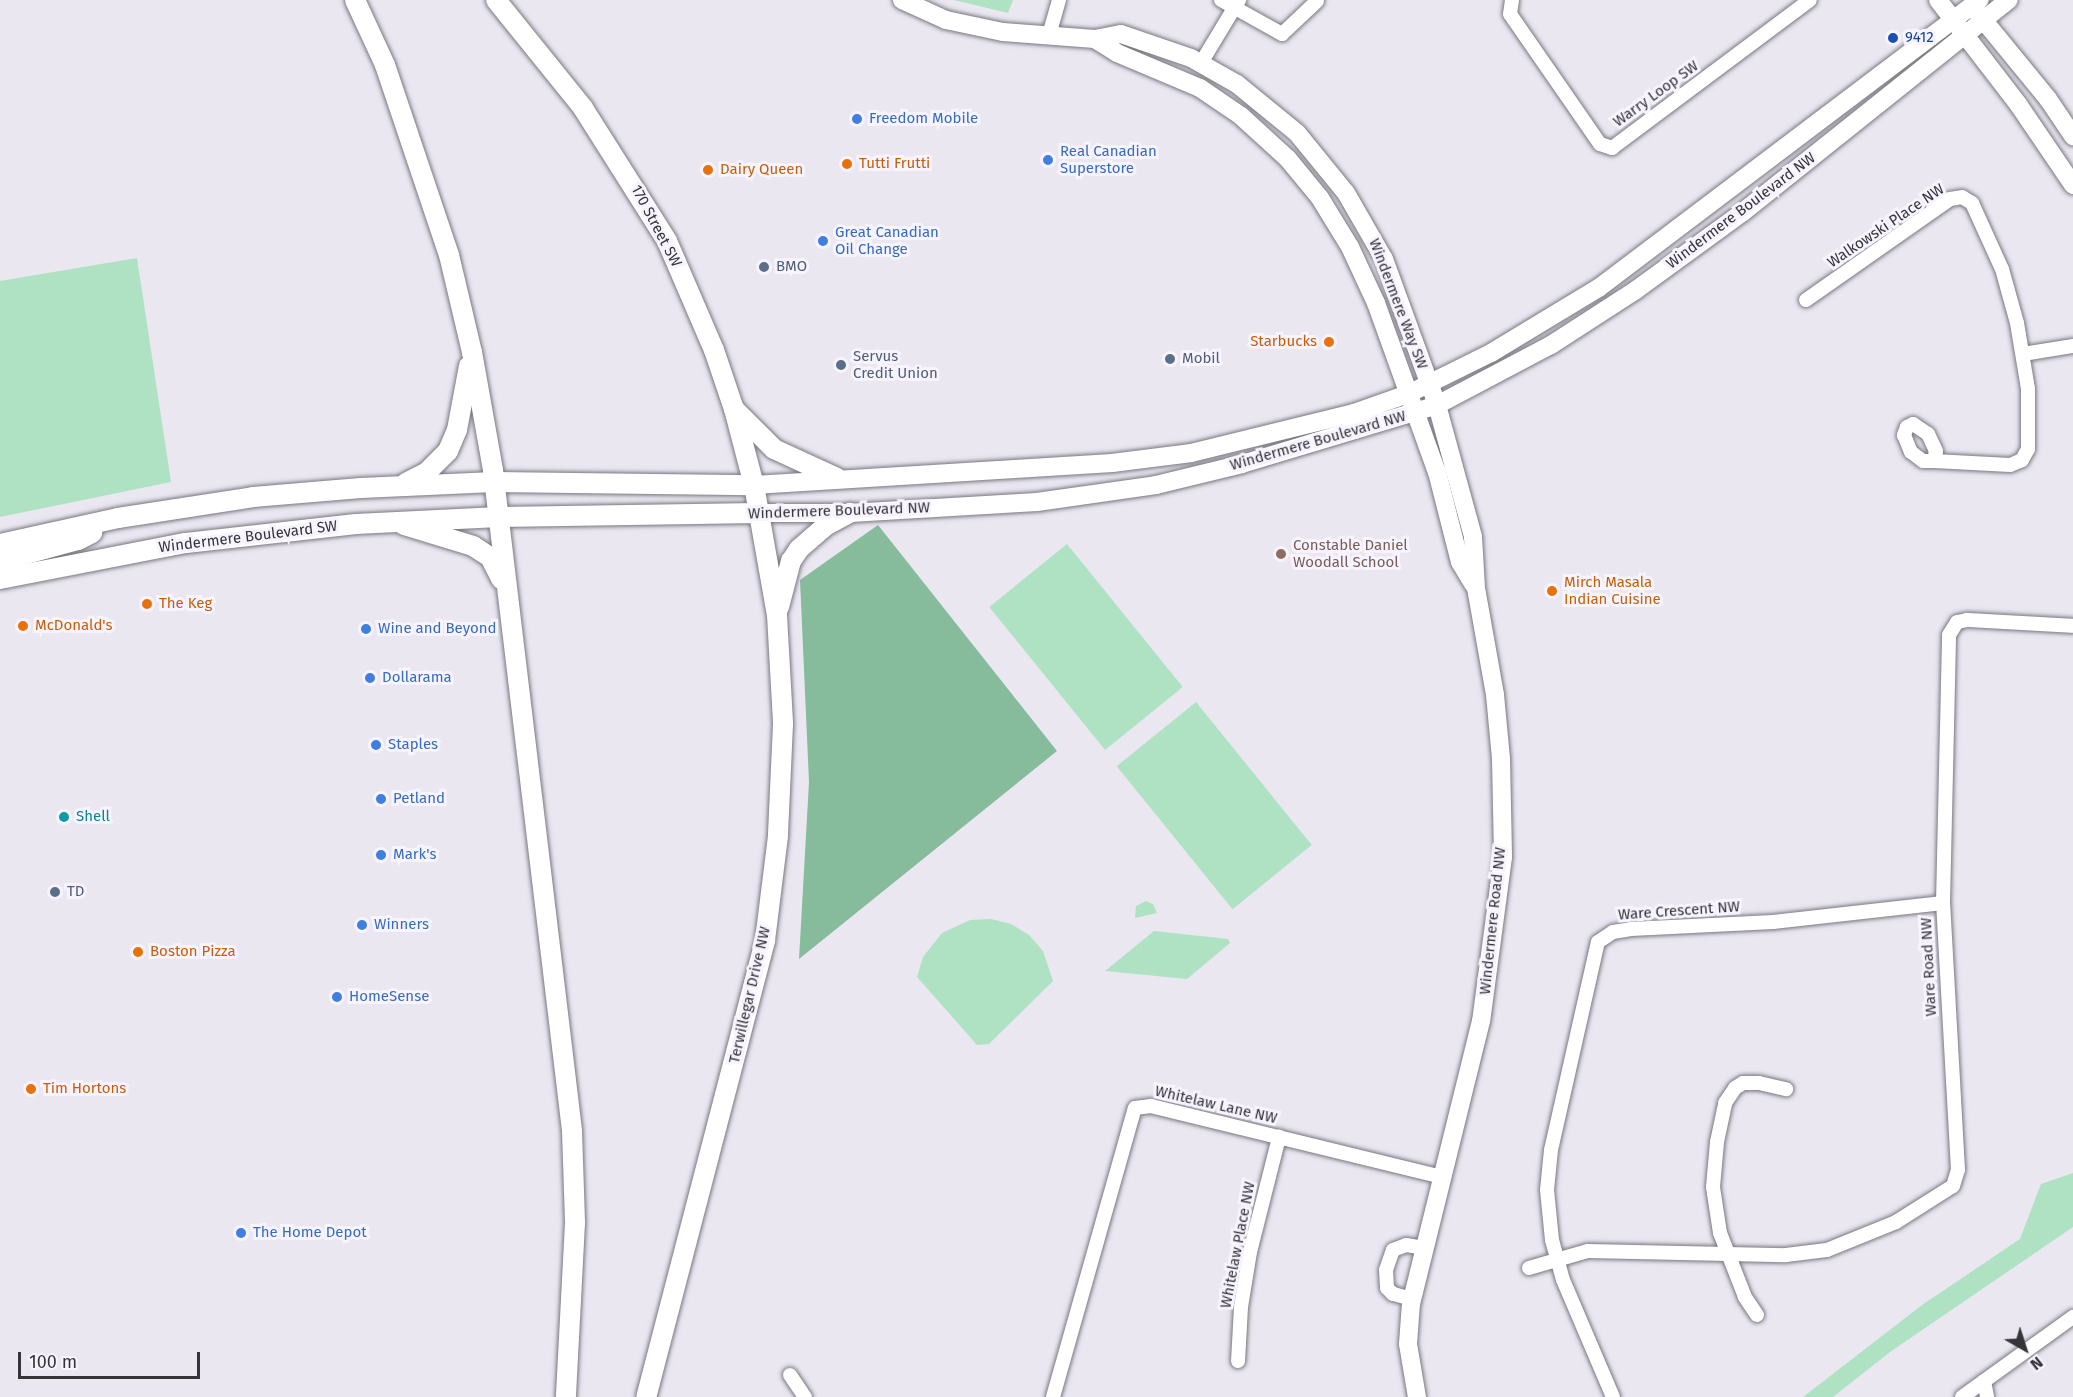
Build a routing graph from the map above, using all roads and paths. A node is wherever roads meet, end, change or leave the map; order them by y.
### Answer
1 (355, 0) edge
2 (496, 0) edge
3 (902, 0) edge
4 (1059, 0) edge
5 (1221, 0) edge
6 (1317, 0) edge
7 (1512, 0) edge
8 (1810, 0) edge
9 (1938, 0) edge
10 (2009, 0) edge
11 (1973, 2) edge
12 (1237, 3) edge
13 (1951, 19) junction
14 (1984, 20) junction
15 (1049, 35) junction
16 (1963, 36) junction
17 (1095, 39) junction
18 (1200, 63) junction
19 (2073, 136) edge
20 (2073, 185) edge
21 (1806, 300) dead end
22 (2073, 346) edge
23 (472, 352) junction
24 (2023, 354) junction
25 (1429, 384) junction
26 (1408, 394) junction
27 (1437, 405) junction
28 (734, 409) junction
29 (1415, 413) junction
30 (1934, 461) dead end
31 (837, 478) junction
32 (494, 482) junction
33 (400, 485) junction
34 (754, 485) junction
35 (759, 513) junction
36 (850, 513) junction
37 (499, 517) junction
38 (118, 518) junction
39 (393, 522) junction
40 (0, 544) edge
41 (0, 561) edge
42 (0, 579) edge
43 (1476, 588) junction
44 (508, 593) junction
45 (777, 615) junction
46 (2073, 626) edge
47 (1943, 903) junction
48 (1786, 1089) dead end
49 (1279, 1137) junction
50 (1442, 1178) junction
51 (1425, 1248) junction
52 (1728, 1254) junction
53 (1557, 1259) junction
54 (1528, 1268) dead end
55 (1412, 1299) junction
56 (1757, 1315) dead end
57 (2073, 1317) edge
58 (1238, 1361) dead end
59 (790, 1375) dead end
60 (1984, 1381) junction
61 (566, 1397) edge
62 (646, 1397) edge
63 (805, 1397) edge
64 (1053, 1397) edge
65 (1417, 1397) edge
66 (1613, 1397) edge
67 (1962, 1397) edge
68 (1987, 1397) edge

1 - 23 main road
2 - 28 main road, 170 Street SW
3 - 15 street, Windermere Way SW
4 - 15 street
5 - 12 street
6 - 12 street
7 - 8 street, Warry Loop SW
9 - 13 street
10 - 14 street, Windermere Boulevard NW
11 - 13 street, Windermere Boulevard NW
11 - 14 street
12 - 18 street
13 - 16 street
13 - 25 street, Windermere Boulevard NW
14 - 16 street, Windermere Boulevard NW
14 - 19 street
15 - 17 street, Windermere Way SW
16 - 20 street
16 - 27 street, Windermere Boulevard NW
17 - 18 street, Windermere Way SW
17 - 26 street, Windermere Way SW
18 - 25 street, Windermere Way SW
21 - 24 street, Walkowski Place NW
22 - 24 street
23 - 32 main road
23 - 33 main road
24 - 30 street, Walkowski Place NW
25 - 26 street, Windermere Boulevard NW
25 - 27 street, Windermere Way SW
26 - 29 street, Windermere Way SW
26 - 31 street, Windermere Boulevard NW
27 - 29 street, Windermere Boulevard NW
27 - 43 street, Windermere Road NW
28 - 31 main road
28 - 34 main road, 170 Street SW
29 - 36 street, Windermere Boulevard NW
29 - 43 street, Windermere Road NW
31 - 34 street, Windermere Boulevard NW
32 - 33 main road
32 - 34 main road, Windermere Boulevard NW
32 - 37 main road
33 - 38 main road
34 - 35 main road, 170 Street SW
35 - 36 street, Windermere Boulevard NW
35 - 37 main road, Windermere Boulevard NW
35 - 45 main road, Terwillegar Drive NW
36 - 45 main road
37 - 39 main road, Windermere Boulevard SW
37 - 44 main road
38 - 40 main road
38 - 41 main road
39 - 42 main road, Windermere Boulevard SW
39 - 44 main road
43 - 50 street, Windermere Road NW
44 - 61 main road
45 - 62 main road, Terwillegar Drive NW
46 - 47 street, Ware Road NW
47 - 52 street, Ware Road NW
47 - 53 street, Ware Crescent NW
48 - 52 street
49 - 50 street, Whitelaw Lane NW
49 - 58 street, Whitelaw Place NW
49 - 64 street, Whitelaw Lane NW
50 - 51 street, Windermere Road NW
51 - 55 street, Windermere Road NW
51 - 55 street
52 - 53 street, Ware Road NW
52 - 56 street
53 - 54 street
53 - 66 street, Ware Crescent NW
55 - 65 street, Windermere Road NW
57 - 60 street
59 - 63 street
60 - 67 street
60 - 68 street

